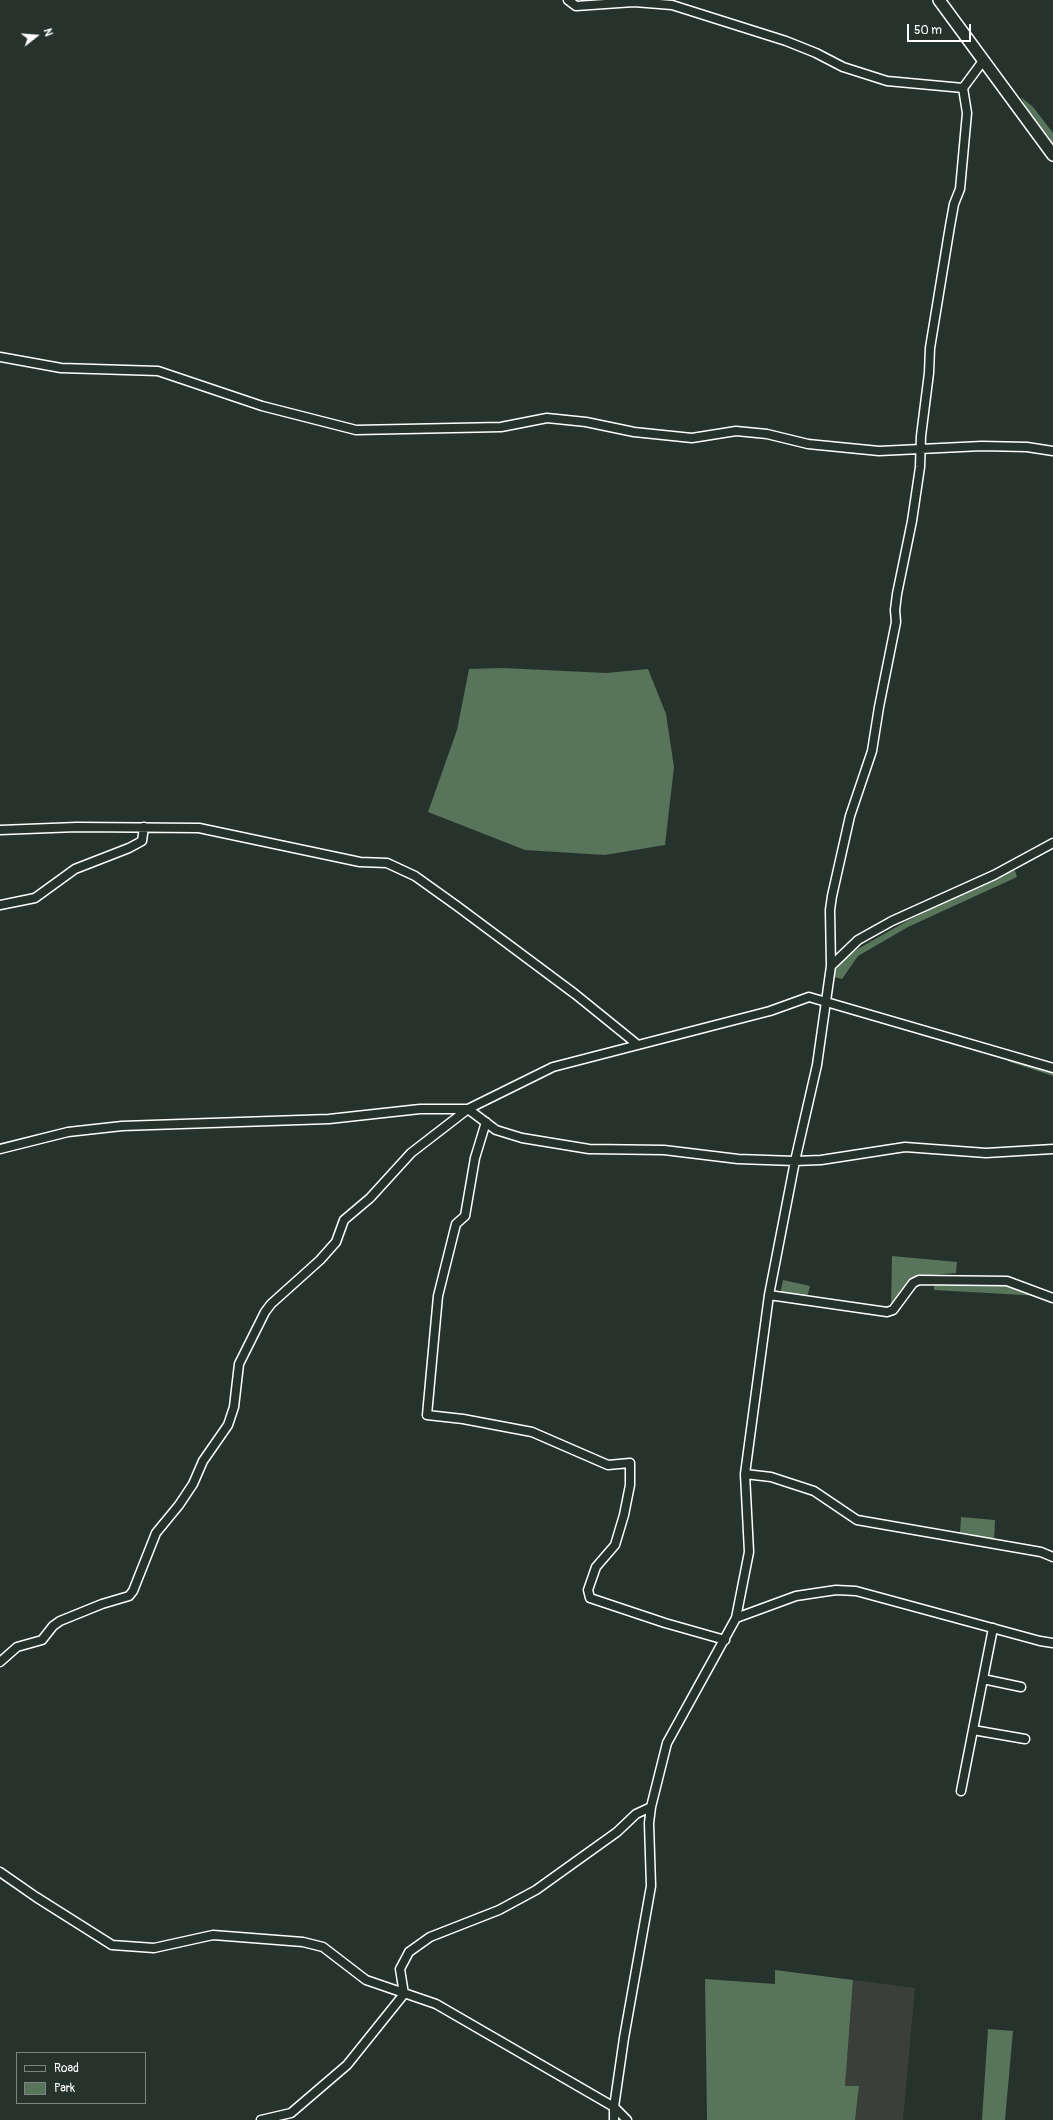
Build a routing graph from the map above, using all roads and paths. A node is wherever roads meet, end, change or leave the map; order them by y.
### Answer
1 (568, 0) edge
2 (939, 0) edge
3 (983, 61) junction
4 (963, 88) junction
5 (1053, 155) edge
6 (0, 357) edge
7 (921, 449) junction
8 (1053, 451) edge
9 (144, 827) junction
10 (0, 830) edge
11 (1053, 843) edge
12 (0, 904) edge
13 (831, 966) junction
14 (827, 1003) junction
15 (638, 1045) junction
16 (1053, 1068) edge
17 (468, 1109) junction
18 (486, 1122) junction
19 (0, 1149) edge
20 (1053, 1149) edge
21 (795, 1161) junction
22 (769, 1295) junction
23 (1053, 1298) edge
24 (745, 1474) junction
25 (1053, 1557) edge
26 (736, 1618) junction
27 (993, 1628) junction
28 (725, 1640) junction
29 (1053, 1643) edge
30 (0, 1662) edge
31 (983, 1678) junction
32 (1021, 1687) dead end
33 (973, 1730) junction
34 (1026, 1739) dead end
35 (961, 1791) dead end
36 (651, 1807) junction
37 (0, 1872) edge
38 (404, 1994) junction
39 (614, 2106) junction
40 (261, 2120) edge
41 (614, 2120) edge
42 (627, 2120) edge

1 - 4 street
2 - 3 street
3 - 4 street
3 - 5 street
4 - 7 street
6 - 7 street
7 - 8 street
7 - 13 street
9 - 10 street
9 - 12 street
9 - 15 street
11 - 13 street
13 - 14 street
14 - 15 street
14 - 16 street
14 - 21 street
15 - 17 street
17 - 18 street
17 - 19 street
17 - 30 street
18 - 21 street
18 - 28 street
20 - 21 street
21 - 22 street
22 - 23 street
22 - 24 street
24 - 25 street
24 - 26 street
26 - 27 street
26 - 28 street
27 - 29 street
27 - 31 street
28 - 36 street
31 - 32 street
31 - 33 street
33 - 34 street
33 - 35 street
36 - 38 street
36 - 39 street
37 - 38 street
38 - 39 street
38 - 40 street
39 - 41 street
39 - 42 street

